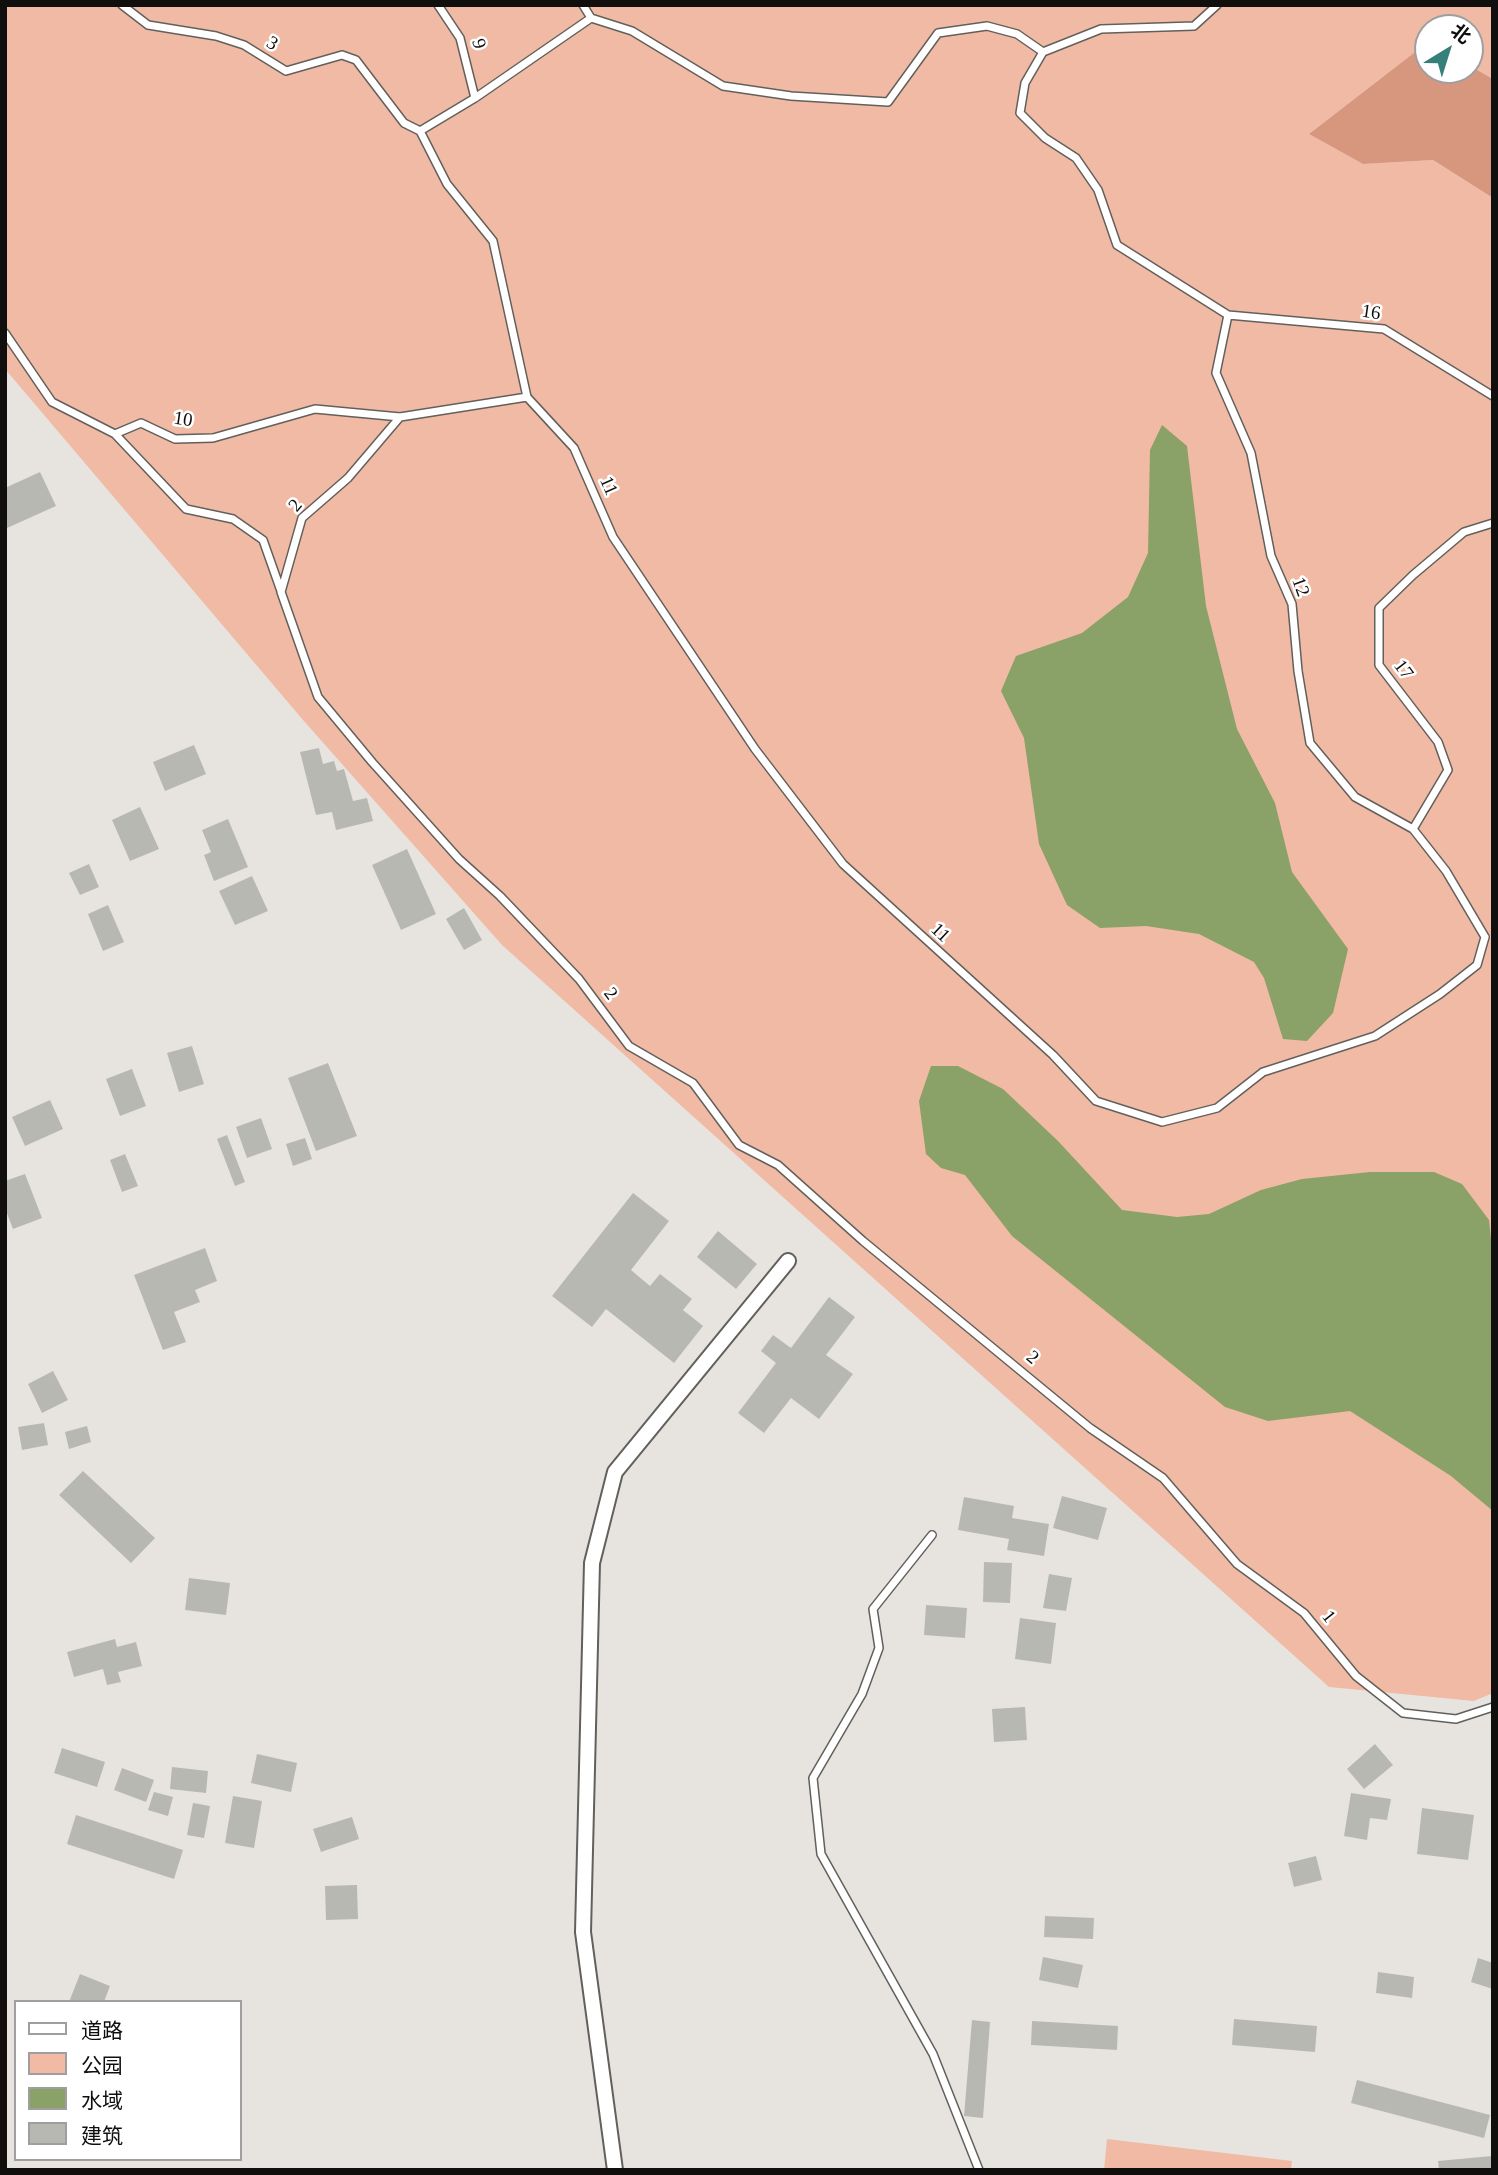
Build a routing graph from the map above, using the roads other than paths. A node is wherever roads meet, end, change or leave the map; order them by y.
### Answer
1 (122, 5) edge
2 (438, 5) edge
3 (583, 5) edge
4 (1217, 5) edge
5 (592, 18) junction
6 (1043, 52) junction
7 (475, 98) junction
8 (420, 131) junction
9 (1228, 316) junction
10 (5, 333) edge
11 (1493, 396) edge
12 (527, 397) junction
13 (400, 417) junction
14 (115, 434) junction
15 (1493, 523) edge
16 (281, 592) junction
17 (1413, 829) junction
18 (1485, 937) junction
19 (1493, 941) edge
20 (788, 1261) dead end
21 (1163, 1478) joint
22 (932, 1535) dead end
23 (1493, 1707) edge
24 (615, 2170) edge
25 (979, 2170) edge

1 - 8 lane, 3
2 - 7 lane, 9
3 - 5 lane
4 - 6 lane
5 - 6 lane
5 - 7 lane
6 - 9 lane
7 - 8 lane
8 - 12 lane
9 - 11 lane, 16
9 - 17 lane, 12
10 - 14 lane
12 - 13 lane, 10
12 - 18 lane, 11
13 - 14 lane, 10
13 - 16 lane, 2
14 - 16 lane
15 - 17 lane, 17
16 - 21 lane, 2
17 - 18 lane
18 - 19 lane
20 - 24 street
21 - 23 lane, 1
22 - 25 lane

